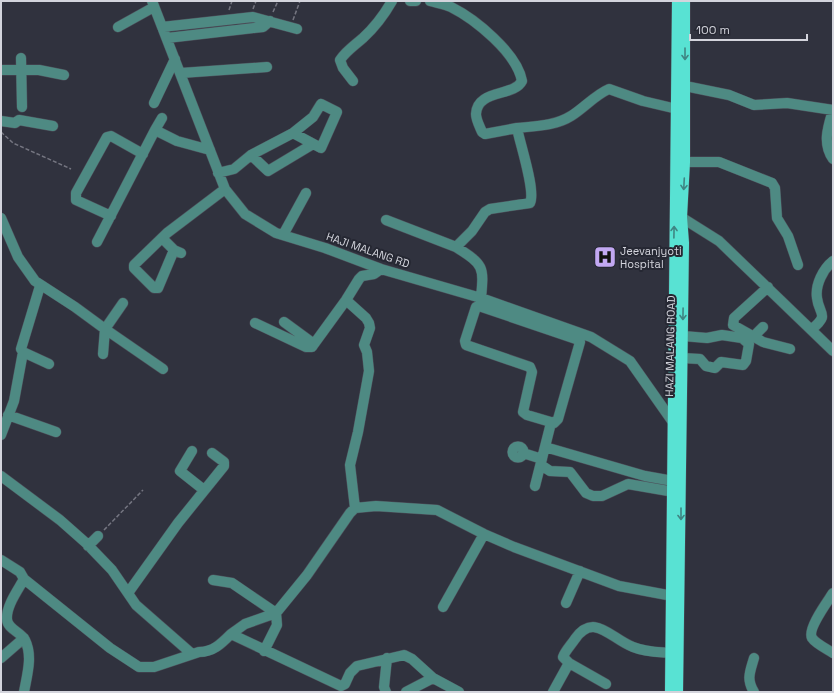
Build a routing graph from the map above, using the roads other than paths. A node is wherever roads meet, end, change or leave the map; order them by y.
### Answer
1 (392, 1) edge
2 (410, 1) edge
3 (416, 1) edge
4 (430, 1) edge
5 (677, 1) edge
6 (685, 1) edge
7 (153, 4) edge
8 (270, 21) junction
9 (118, 27) dead end
10 (162, 27) junction
11 (294, 28) road end
12 (167, 38) junction
13 (21, 58) dead end
14 (175, 59) junction
15 (267, 67) dead end
16 (1, 70) edge
17 (21, 71) junction
18 (181, 73) junction
19 (64, 75) dead end
20 (353, 81) dead end
21 (685, 86) junction
22 (154, 103) dead end
23 (22, 107) dead end
24 (677, 109) junction
25 (833, 110) edge
26 (162, 118) dead end
27 (1, 121) edge
28 (53, 126) dead end
29 (517, 128) junction
30 (155, 130) junction
31 (294, 133) junction
32 (183, 137) dead end
33 (205, 137) junction
34 (314, 144) junction
35 (210, 150) junction
36 (143, 154) junction
37 (251, 155) junction
38 (833, 159) edge
39 (685, 162) junction
40 (218, 173) junction
41 (225, 189) junction
42 (306, 193) dead end
43 (678, 215) junction
44 (111, 216) junction
45 (1, 218) edge
46 (386, 220) dead end
47 (284, 235) junction
48 (162, 238) junction
49 (97, 242) dead end
50 (456, 246) junction
51 (833, 261) edge
52 (678, 265) junction
53 (798, 265) dead end
54 (381, 269) junction
55 (40, 286) junction
56 (768, 287) junction
57 (481, 298) junction
58 (346, 300) junction
59 (123, 303) dead end
60 (284, 322) dead end
61 (255, 323) dead end
62 (763, 327) dead end
63 (105, 329) junction
64 (812, 330) junction
65 (682, 336) junction
66 (753, 337) junction
67 (314, 344) junction
68 (790, 349) dead end
69 (833, 351) edge
70 (23, 352) junction
71 (103, 354) dead end
72 (682, 358) junction
73 (49, 364) dead end
74 (163, 369) dead end
75 (678, 412) junction
76 (8, 415) junction
77 (551, 423) junction
78 (677, 425) junction
79 (56, 432) dead end
80 (1, 435) edge
81 (545, 447) junction
82 (192, 451) dead end
83 (212, 453) dead end
84 (523, 453) dead end
85 (542, 462) junction
86 (1, 476) edge
87 (673, 481) junction
88 (536, 486) dead end
89 (204, 490) junction
90 (677, 493) junction
91 (355, 508) junction
92 (484, 534) junction
93 (98, 536) road end
94 (88, 546) junction
95 (1, 560) edge
96 (580, 572) junction
97 (24, 579) junction
98 (214, 580) dead end
99 (128, 593) junction
100 (833, 593) edge
101 (675, 597) junction
102 (566, 603) dead end
103 (443, 607) dead end
104 (276, 613) junction
105 (231, 634) junction
106 (24, 638) junction
107 (264, 651) junction
108 (670, 653) junction
109 (833, 653) edge
110 (192, 654) junction
111 (1, 658) edge
112 (387, 658) junction
113 (754, 658) dead end
114 (569, 663) junction
115 (433, 678) junction
116 (606, 684) dead end
117 (445, 689) edge
118 (24, 692) edge
119 (386, 692) edge
120 (406, 692) edge
121 (459, 692) edge
122 (553, 692) edge
123 (670, 692) edge
124 (678, 692) edge
125 (754, 692) edge

1 - 20 street
2 - 3 street
4 - 29 street
5 - 24 main road, HAZI MALANG ROAD
6 -> 21 main road, HAZI MALANG ROAD
7 - 9 street
7 - 10 street, HAJI MALANG RD
8 - 10 street
8 - 11 street
8 - 12 street
10 - 12 street, HAJI MALANG RD
12 - 14 street, HAJI MALANG RD
13 - 17 street
14 - 18 street, HAJI MALANG RD
14 - 22 street
15 - 18 street
16 - 17 street
17 - 19 street
17 - 23 street
18 - 33 street, HAJI MALANG RD
21 - 25 street
21 - 39 main road, HAZI MALANG ROAD
24 - 29 street
24 - 43 main road, HAZI MALANG ROAD
25 - 38 street
26 - 30 street
27 - 28 street
29 - 50 street
30 - 35 street
30 - 36 street
31 - 34 street
31 - 34 street
31 - 37 street
32 - 33 street
33 - 35 street, HAJI MALANG RD
34 - 37 street
35 - 40 street, HAJI MALANG RD
36 - 44 street
36 - 44 street
37 - 40 street
39 -> 43 main road, HAZI MALANG ROAD
39 - 53 street
40 - 41 street, HAJI MALANG RD
41 - 47 street, HAJI MALANG RD
41 - 48 street
42 - 47 street
43 - 52 main road, HAZI MALANG ROAD
43 - 56 street
44 - 49 street
45 - 55 street
46 - 50 street
47 - 54 street, HAJI MALANG RD
48 - 48 street
50 - 57 street
51 - 64 street
52 -> 65 main road, HAZI MALANG ROAD
52 - 75 main road, HAZI MALANG ROAD
54 - 57 street, HAJI MALANG RD
54 - 58 street
55 - 63 street
55 - 70 street
56 - 64 street
56 - 66 street
57 - 78 street, HAJI MALANG RD
58 - 67 street
58 - 91 street
59 - 63 street
60 - 67 street
61 - 67 street
62 - 66 street
63 - 71 street
63 - 74 street
64 - 69 street
65 - 72 main road, HAZI MALANG ROAD
65 - 72 street
66 - 68 street
70 - 73 street
70 - 76 street
72 - 75 main road, HAZI MALANG ROAD
75 - 78 main road, HAZI MALANG ROAD
76 - 79 street
76 - 80 street
77 - 77 street
77 - 81 street
78 - 87 main road, HAZI MALANG ROAD
78 - 90 main road, HAZI MALANG ROAD
81 - 85 street
81 - 87 street
82 - 89 street
83 - 89 street
84 - 85 street
85 - 88 street
85 - 90 street
86 - 94 street
87 - 90 main road, HAZI MALANG ROAD
89 - 99 street
90 - 101 main road, HAZI MALANG ROAD
91 - 92 street
91 - 104 street
92 - 96 street
92 - 103 street
93 - 94 street
94 - 99 street
95 - 97 street
96 - 101 street
96 - 102 street
97 - 106 street
97 - 110 street
98 - 104 street
99 - 110 street
100 - 109 street
101 - 108 main road, HAZI MALANG ROAD
101 - 124 main road, HAZI MALANG ROAD
104 - 105 street
104 - 107 street
105 - 107 street
105 - 110 street
106 - 111 street
106 - 118 street
107 - 112 street
108 - 114 street
108 - 123 main road, HAZI MALANG ROAD
112 - 115 street
112 - 119 street
113 - 125 street
114 - 116 street
114 - 122 street
115 - 117 street
115 - 120 street
117 - 121 street

